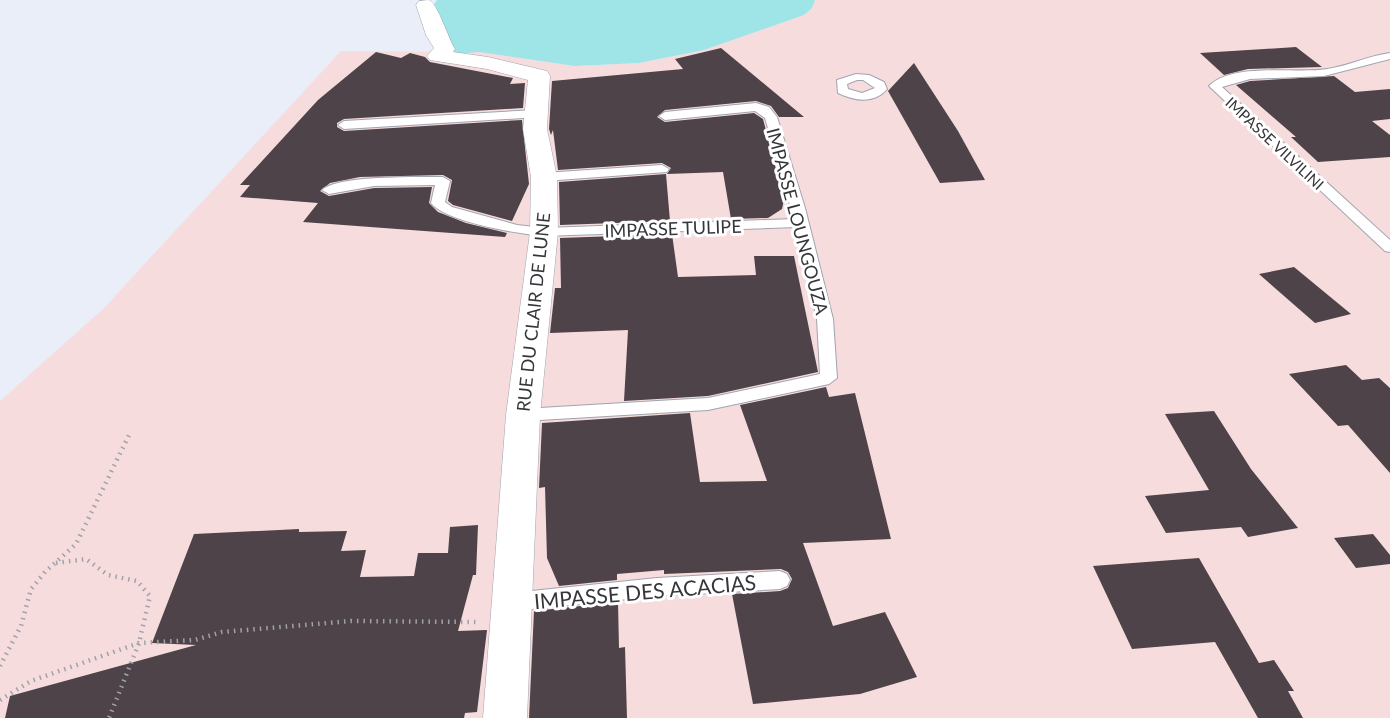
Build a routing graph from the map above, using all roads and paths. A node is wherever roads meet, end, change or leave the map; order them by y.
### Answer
1 (428, 3) edge
2 (1390, 56) edge
3 (536, 114) junction
4 (665, 116) dead end
5 (344, 125) dead end
6 (662, 169) dead end
7 (544, 177) junction
8 (329, 190) dead end
9 (802, 223) junction
10 (544, 232) junction
11 (1390, 248) edge
12 (523, 415) junction
13 (131, 431) dead end
14 (55, 563) junction
15 (780, 580) dead end
16 (510, 611) junction
17 (139, 643) junction
18 (0, 666) edge
19 (0, 700) edge
20 (109, 718) edge
21 (505, 718) edge

1 - 3 street, RUE DU CLAIR DE LUNE
2 - 11 lane, IMPASSE VILVILINI
3 - 5 lane
3 - 7 street, RUE DU CLAIR DE LUNE
4 - 9 lane, IMPASSE LOUNGOUZA
6 - 7 lane
7 - 10 street, RUE DU CLAIR DE LUNE
8 - 10 lane, IMPASSE TULIPE
9 - 10 lane, IMPASSE TULIPE
9 - 12 lane, IMPASSE LOUNGOUZA
10 - 12 street, RUE DU CLAIR DE LUNE
12 - 16 street, RUE DU CLAIR DE LUNE
13 - 14 path
14 - 17 path
14 - 18 path
15 - 16 lane, IMPASSE DES ACACIAS
16 - 17 path
16 - 21 street, RUE DU CLAIR DE LUNE
17 - 19 path
17 - 20 path

